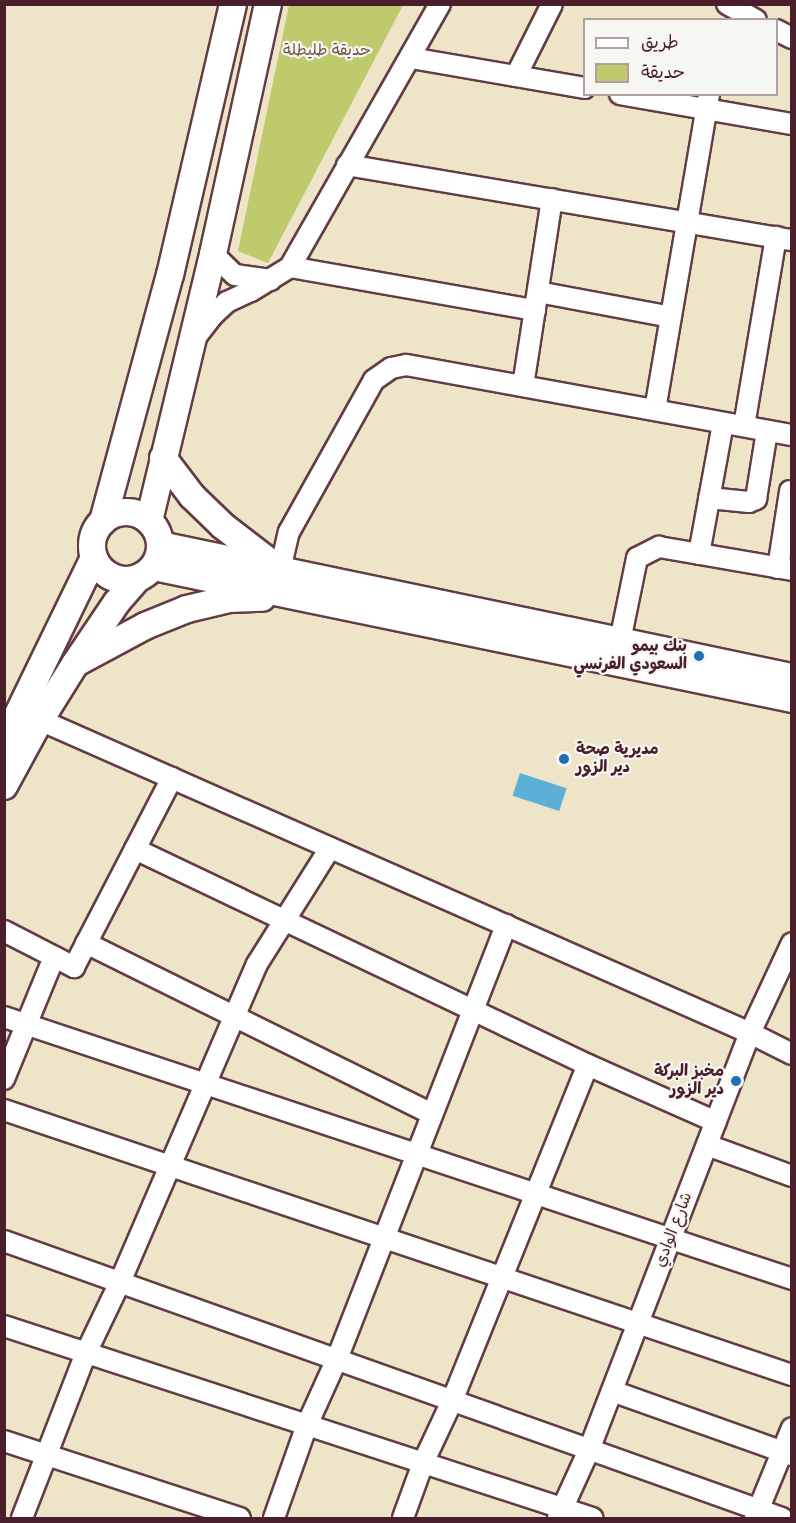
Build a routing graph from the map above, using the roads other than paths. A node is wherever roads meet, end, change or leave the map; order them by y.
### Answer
1 (233, 4) edge
2 (268, 4) edge
3 (440, 4) edge
4 (552, 4) edge
5 (726, 4) edge
6 (752, 18) edge
7 (778, 31) edge
8 (792, 38) edge
9 (411, 58) junction
10 (516, 76) junction
11 (583, 88) edge
12 (642, 96) edge
13 (707, 102) edge
14 (792, 124) edge
15 (347, 165) junction
16 (552, 199) junction
17 (687, 222) junction
18 (784, 239) edge
19 (213, 254) junction
20 (290, 267) junction
21 (271, 280) junction
22 (536, 301) junction
23 (671, 318) junction
24 (192, 342) junction
25 (523, 386) junction
26 (655, 410) junction
27 (723, 423) junction
28 (744, 426) junction
29 (767, 430) junction
30 (792, 435) edge
31 (164, 458) junction
32 (758, 487) junction
33 (791, 491) edge
34 (709, 498) junction
35 (103, 521) junction
36 (149, 521) junction
37 (699, 554) junction
38 (94, 558) junction
39 (150, 563) junction
40 (785, 569) edge
41 (280, 570) junction
42 (299, 596) junction
43 (620, 641) junction
44 (75, 664) junction
45 (792, 677) edge
46 (792, 699) edge
47 (40, 720) junction
48 (4, 743) edge
49 (172, 778) junction
50 (4, 786) edge
51 (330, 848) junction
52 (135, 849) junction
53 (284, 920) junction
54 (506, 925) junction
55 (4, 931) edge
56 (86, 943) junction
57 (792, 943) edge
58 (54, 957) junction
59 (472, 1010) junction
60 (234, 1016) junction
61 (4, 1017) edge
62 (26, 1025) junction
63 (750, 1033) junction
64 (792, 1054) edge
65 (588, 1065) junction
66 (4, 1079) edge
67 (205, 1084) junction
68 (4, 1110) edge
69 (432, 1114) junction
70 (716, 1122) junction
71 (707, 1144) junction
72 (416, 1154) junction
73 (169, 1166) junction
74 (792, 1176) edge
75 (536, 1194) junction
76 (384, 1238) junction
77 (670, 1239) junction
78 (4, 1241) edge
79 (502, 1277) junction
80 (792, 1279) edge
81 (120, 1282) junction
82 (638, 1323) junction
83 (4, 1326) edge
84 (86, 1353) junction
85 (337, 1359) junction
86 (792, 1375) edge
87 (612, 1391) junction
88 (452, 1401) junction
89 (307, 1425) junction
90 (792, 1428) edge
91 (4, 1441) edge
92 (589, 1450) junction
93 (787, 1453) edge
94 (48, 1455) junction
95 (423, 1463) junction
96 (560, 1514) edge
97 (757, 1514) edge
98 (22, 1518) edge
99 (240, 1518) edge
100 (274, 1518) edge
101 (403, 1518) edge
102 (592, 1518) edge
103 (782, 1518) edge

1 - 35 main road
2 - 19 main road
3 - 9 street
4 - 10 street
5 - 6 street
7 - 8 street
9 - 10 street
9 - 15 street
10 - 11 street
12 - 13 street
13 - 14 street
13 - 17 street
15 - 16 street
15 - 20 street
16 - 17 street
16 - 22 street
17 - 18 street
17 - 23 street
18 - 28 street
19 - 21 street
19 - 24 main road
20 - 21 street
20 - 22 street
21 - 24 street
22 - 23 street
22 - 25 street
23 - 26 street
24 - 31 main road
25 - 26 street
25 - 41 street
26 - 27 street
27 - 28 street
27 - 34 street
28 - 29 street
29 - 30 street
29 - 32 street
31 - 36 main road
31 - 41 main road
32 - 33 street
32 - 34 street
33 - 40 street
34 - 37 street
35 - 36 main road
35 - 38 main road
36 - 39 main road
37 - 40 street
37 - 43 street
38 - 39 main road
38 - 48 main road
39 - 41 main road
39 - 42 main road
39 - 44 main road
41 - 43 main road
42 - 44 main road
42 - 46 main road
43 - 45 main road
44 - 47 main road
47 - 49 street
47 - 50 main road
49 - 51 street
49 - 52 street
51 - 53 street
51 - 54 street
52 - 53 street
52 - 56 street
53 - 59 street
53 - 60 street
54 - 59 street
54 - 63 street
55 - 58 street
56 - 58 street
56 - 60 street
57 - 63 street, شارع الوادي
58 - 62 street
59 - 65 street
59 - 69 street
60 - 67 street
60 - 69 street
61 - 62 street
62 - 66 street
62 - 67 street
63 - 64 street
63 - 70 street, شارع الوادي
65 - 70 street
65 - 75 street
67 - 72 street
67 - 73 street
68 - 73 street
69 - 72 street
70 - 71 street, شارع الوادي
71 - 74 street
71 - 77 street, شارع الوادي
72 - 75 street
72 - 76 street
73 - 76 street
73 - 81 street
75 - 77 street
75 - 79 street
76 - 79 street
76 - 85 street
77 - 80 street
77 - 82 street, شارع الوادي
78 - 81 street
79 - 82 street
79 - 88 street
81 - 84 street
81 - 85 street
82 - 86 street
82 - 87 street, شارع الوادي
83 - 84 street
84 - 89 street
84 - 94 street
85 - 88 street
85 - 89 street
87 - 92 street, شارع الوادي
87 - 93 street
88 - 92 street
88 - 95 street
89 - 95 street
89 - 100 street
90 - 93 street
91 - 94 street
92 - 96 street, شارع الوادي
92 - 97 street
93 - 97 street
94 - 98 street
94 - 99 street
95 - 96 street
95 - 101 street
96 - 102 street
97 - 103 street

